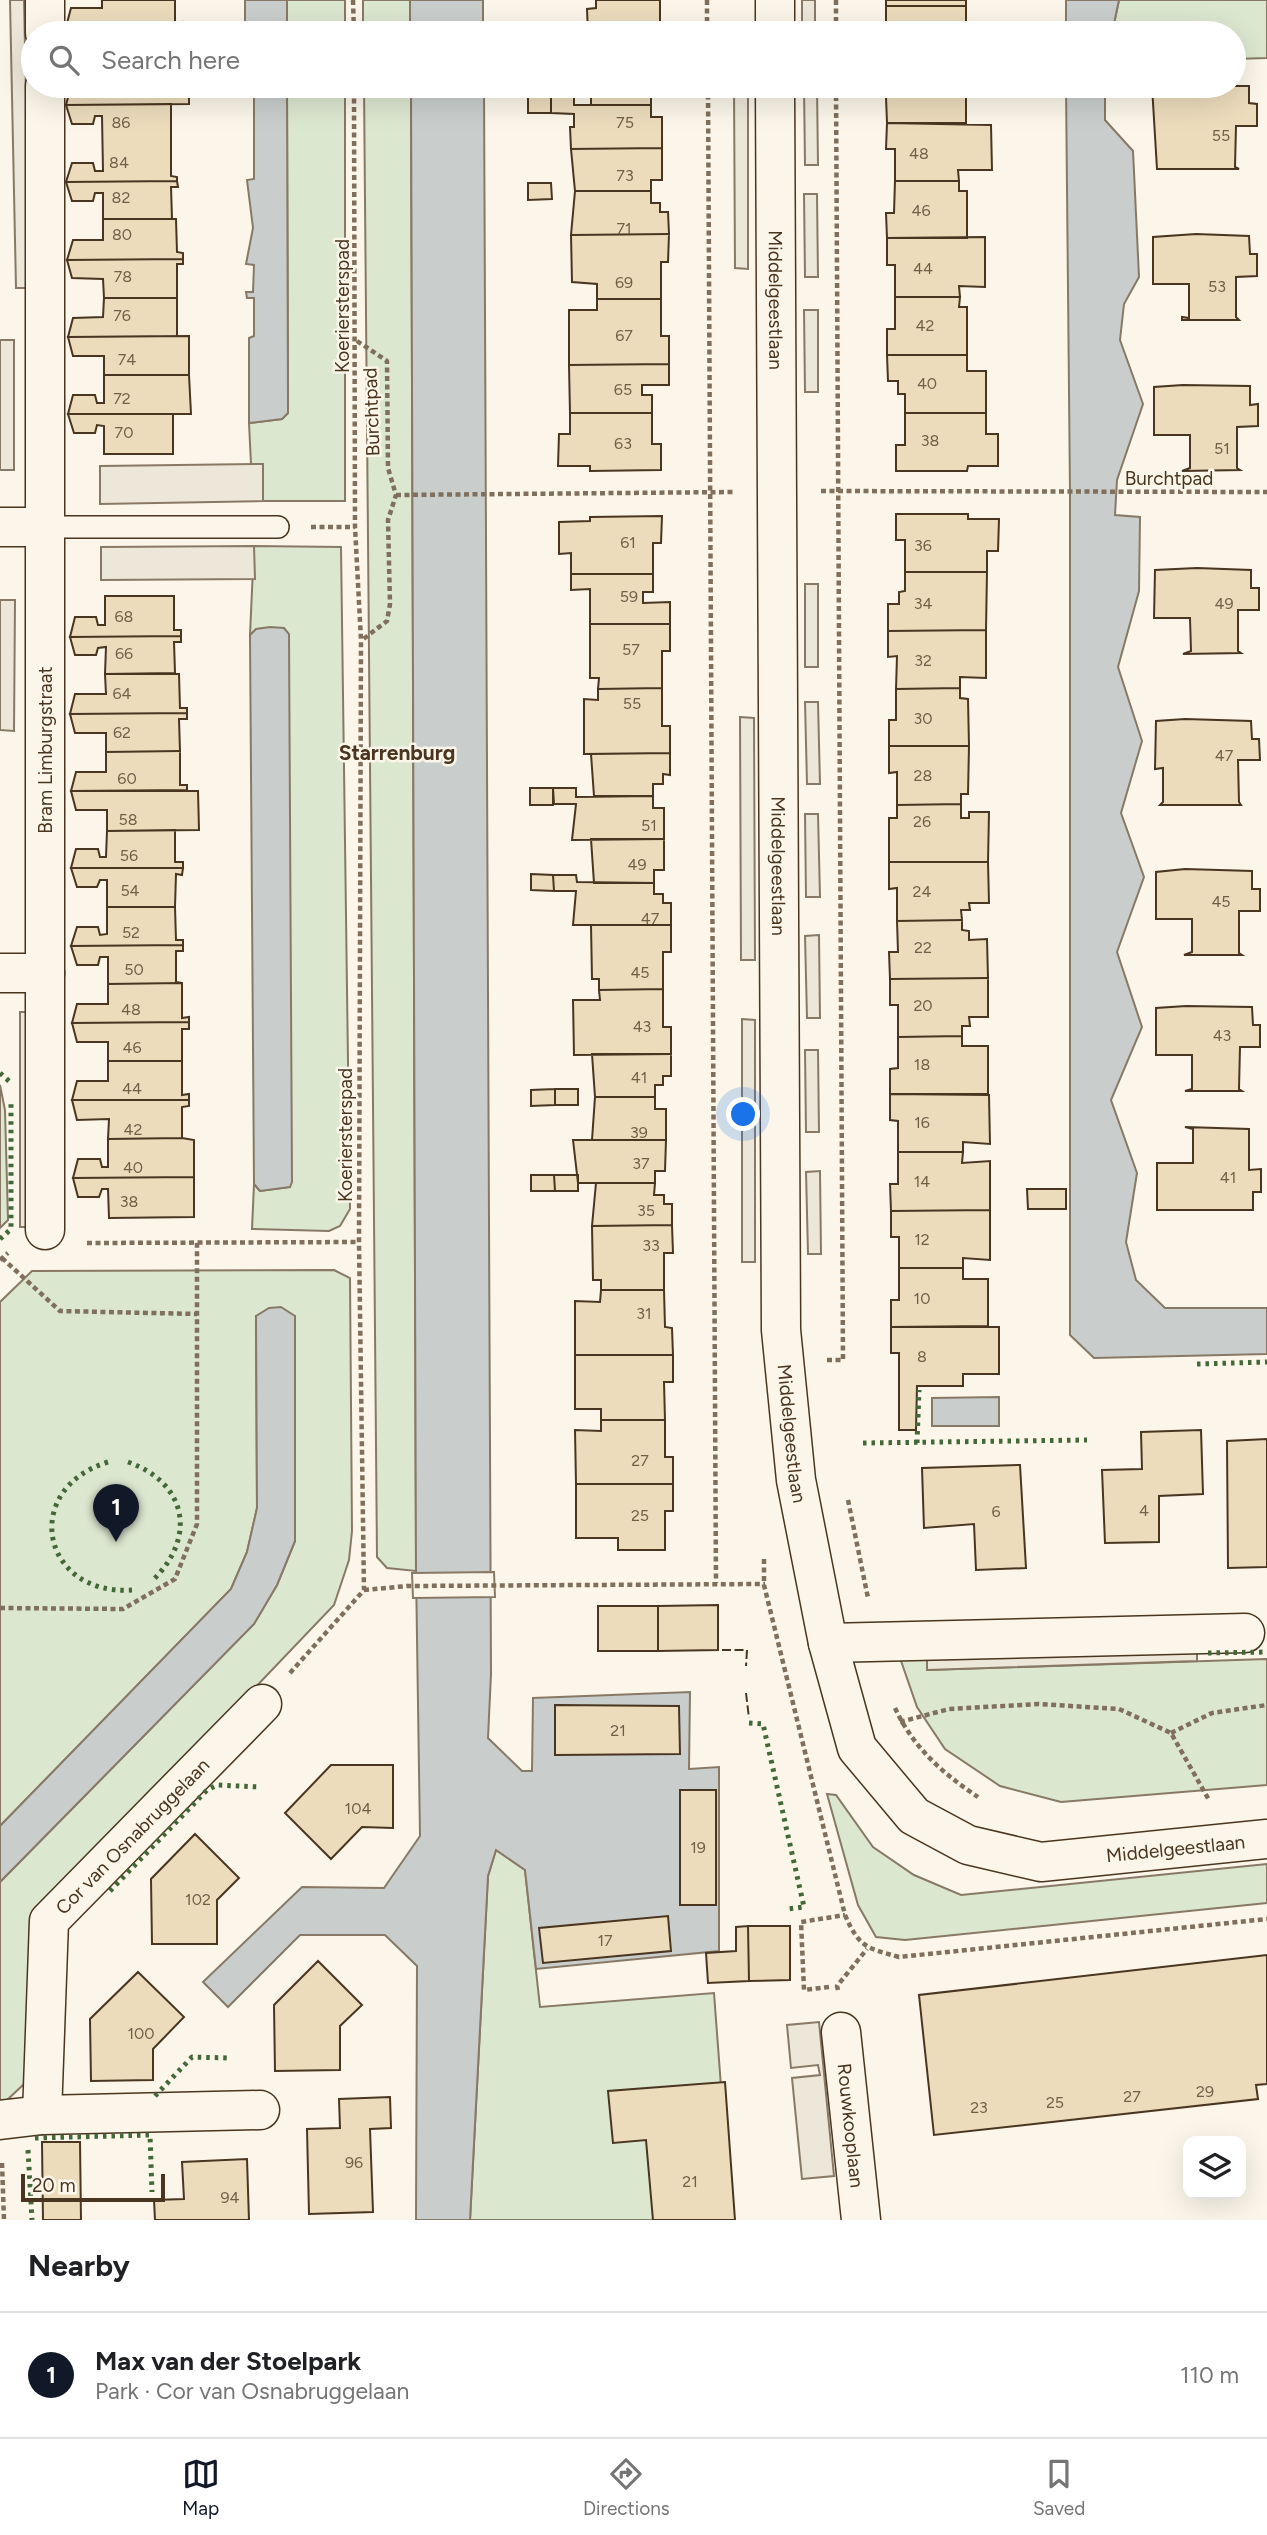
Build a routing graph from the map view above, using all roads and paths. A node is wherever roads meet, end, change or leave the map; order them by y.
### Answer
1 (45, 0) edge
2 (353, 0) edge
3 (707, 0) edge
4 (775, 0) edge
5 (836, 0) edge
6 (45, 21) edge
7 (354, 21) edge
8 (708, 21) edge
9 (775, 21) edge
10 (836, 21) edge
11 (45, 98) edge
12 (354, 98) edge
13 (708, 98) edge
14 (775, 98) edge
15 (836, 98) edge
16 (356, 341) junction
17 (1070, 492) dead end
18 (1267, 492) edge
19 (396, 495) junction
20 (485, 495) dead end
21 (0, 527) edge
22 (44, 527) junction
23 (278, 527) joint
24 (355, 527) junction
25 (361, 640) junction
26 (0, 973) edge
27 (45, 974) junction
28 (59, 1236) joint
29 (359, 1242) junction
30 (197, 1243) junction
31 (12, 1250) dead end
32 (1, 1258) edge
33 (197, 1314) junction
34 (785, 1360) junction
35 (716, 1583) junction
36 (764, 1585) dead end
37 (364, 1590) junction
38 (0, 1608) edge
39 (1245, 1633) dead end
40 (828, 1643) junction
41 (262, 1704) joint
42 (1267, 1705) edge
43 (1171, 1733) junction
44 (857, 1748) junction
45 (1214, 1810) dead end
46 (1267, 1839) edge
47 (845, 1915) dead end
48 (837, 1986) dead end
49 (841, 2032) dead end
50 (260, 2110) dead end
51 (41, 2115) junction
52 (0, 2120) edge
53 (4, 2220) edge
54 (861, 2220) edge

1 - 6 street
2 - 7 path
3 - 8 path
4 - 9 street
5 - 10 path
11 - 22 street, Bram Limburgstraat
12 - 16 path, Koeriersterspad
13 - 35 path
14 - 34 street, Middelgeestlaan
15 - 34 path
16 - 19 path, Burchtpad
16 - 24 path, Koeriersterspad
17 - 18 path, Burchtpad
19 - 20 path
19 - 25 path, Burchtpad
21 - 22 street
22 - 23 lane
22 - 27 street, Bram Limburgstraat
23 - 24 path
24 - 25 path, Koeriersterspad
25 - 29 path, Koeriersterspad
26 - 27 street
27 - 28 street, Bram Limburgstraat
28 - 30 path
29 - 30 path
29 - 37 path, Koeriersterspad
30 - 33 path
31 - 32 path
32 - 33 path
33 - 38 path
34 - 40 street, Middelgeestlaan
35 - 36 path
35 - 37 path
37 - 41 path
39 - 40 street
40 - 44 street, Middelgeestlaan
41 - 51 street, Cor van Osnabruggelaan
42 - 43 path
43 - 44 path
43 - 45 path
44 - 46 street, Middelgeestlaan
47 - 48 path
49 - 54 street, Rouwkooplaan
50 - 51 street
51 - 52 street
52 - 53 path

